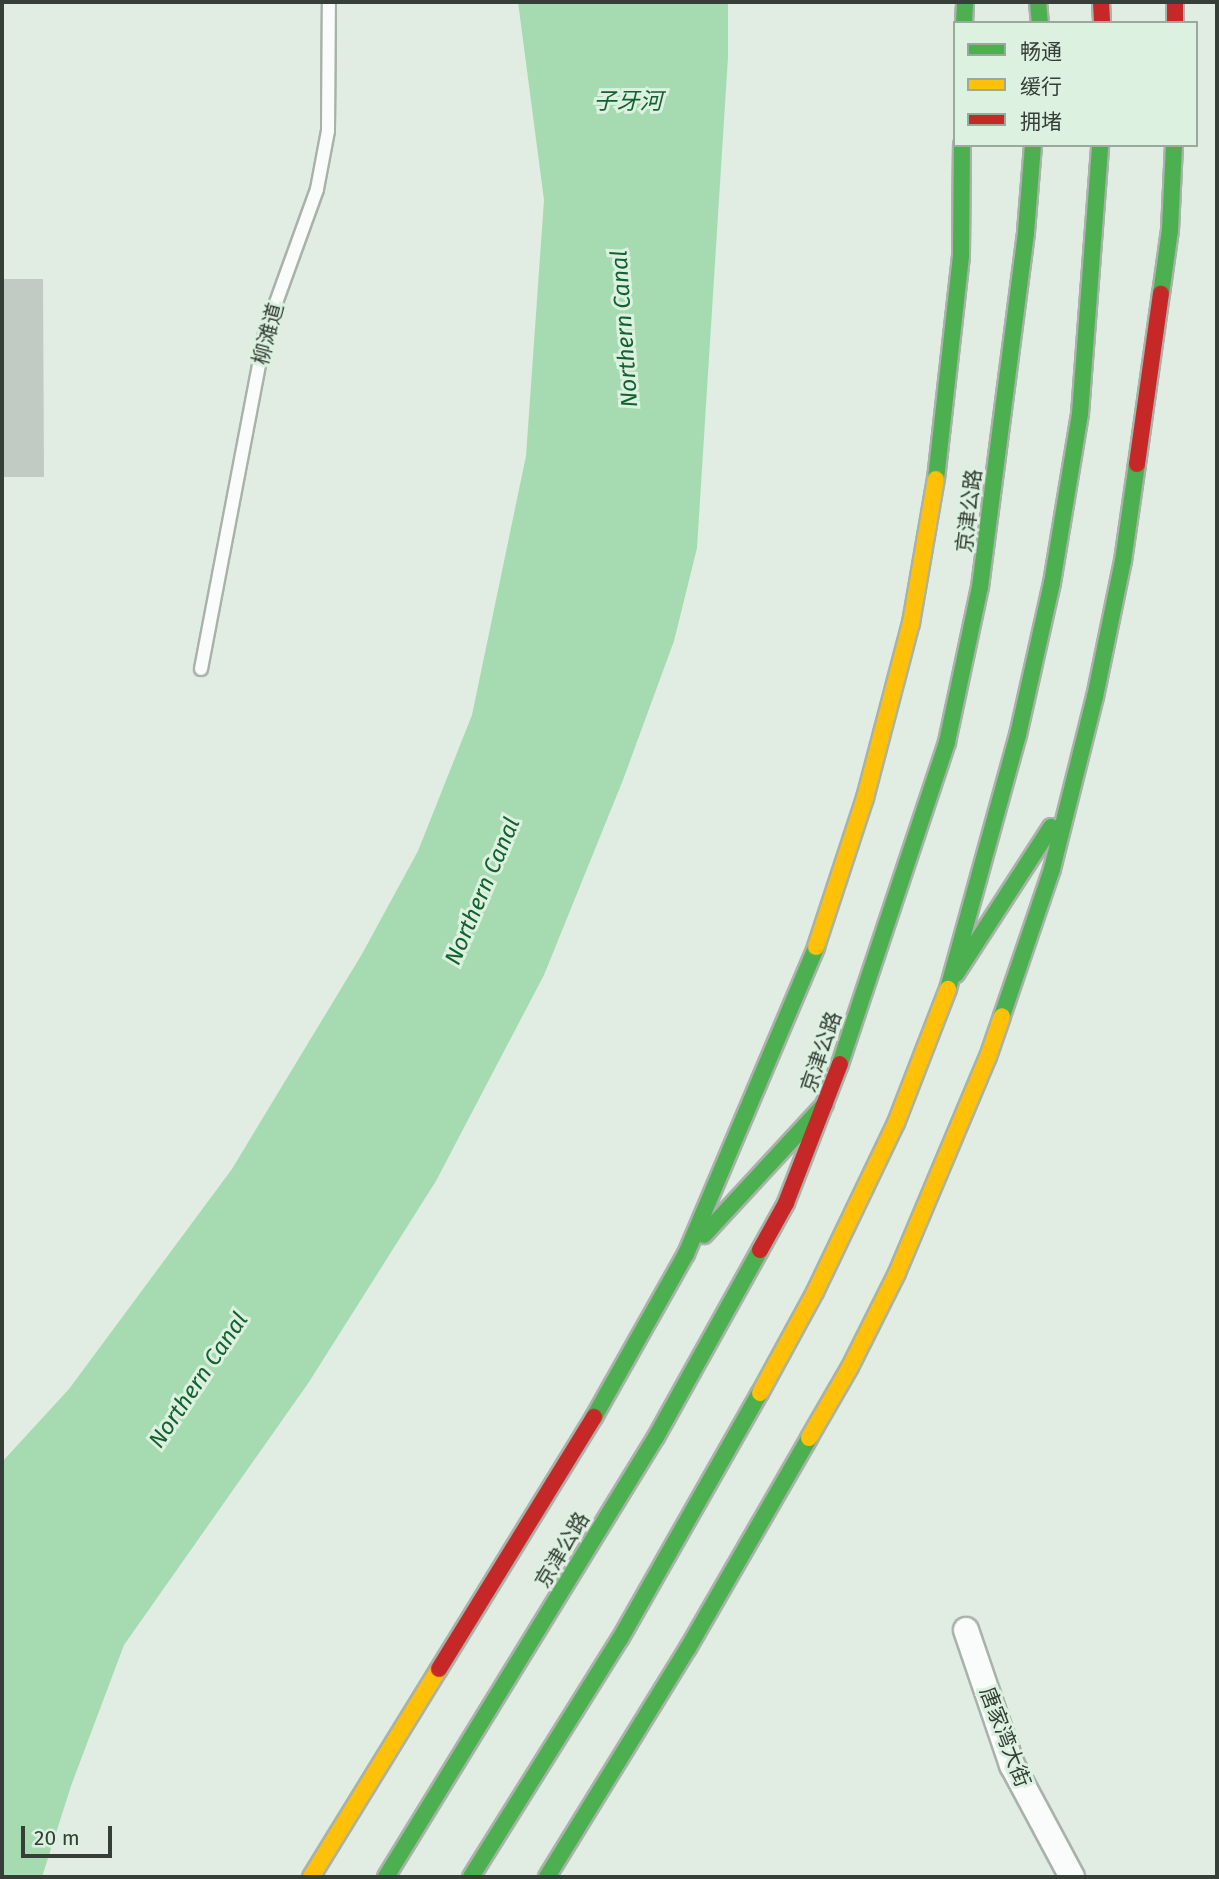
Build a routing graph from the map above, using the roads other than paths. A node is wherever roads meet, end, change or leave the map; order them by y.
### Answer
1 (328, 2) edge
2 (965, 2) edge
3 (1038, 2) edge
4 (1101, 2) edge
5 (1175, 2) edge
6 (964, 21) edge
7 (1040, 21) edge
8 (1102, 21) edge
9 (1175, 21) edge
10 (962, 147) edge
11 (1033, 147) edge
12 (1100, 147) edge
13 (1174, 147) edge
14 (201, 669) dead end
15 (1069, 799) junction
16 (951, 982) junction
17 (827, 1103) junction
18 (686, 1254) junction
19 (966, 1630) dead end
20 (311, 1877) edge
21 (386, 1877) edge
22 (471, 1877) edge
23 (547, 1877) edge
24 (1072, 1877) edge

1 - 14 lane, 柳滩道
2 - 6 main road
3 - 7 main road
4 - 8 main road
5 - 9 main road
10 - 18 main road
11 - 17 main road, 京津公路
12 - 16 main road
13 - 15 main road
15 - 16 main road
15 - 23 main road
16 - 22 main road
17 - 18 main road
17 - 21 main road, 京津公路
18 - 20 main road
19 - 24 street, 唐家湾大街

